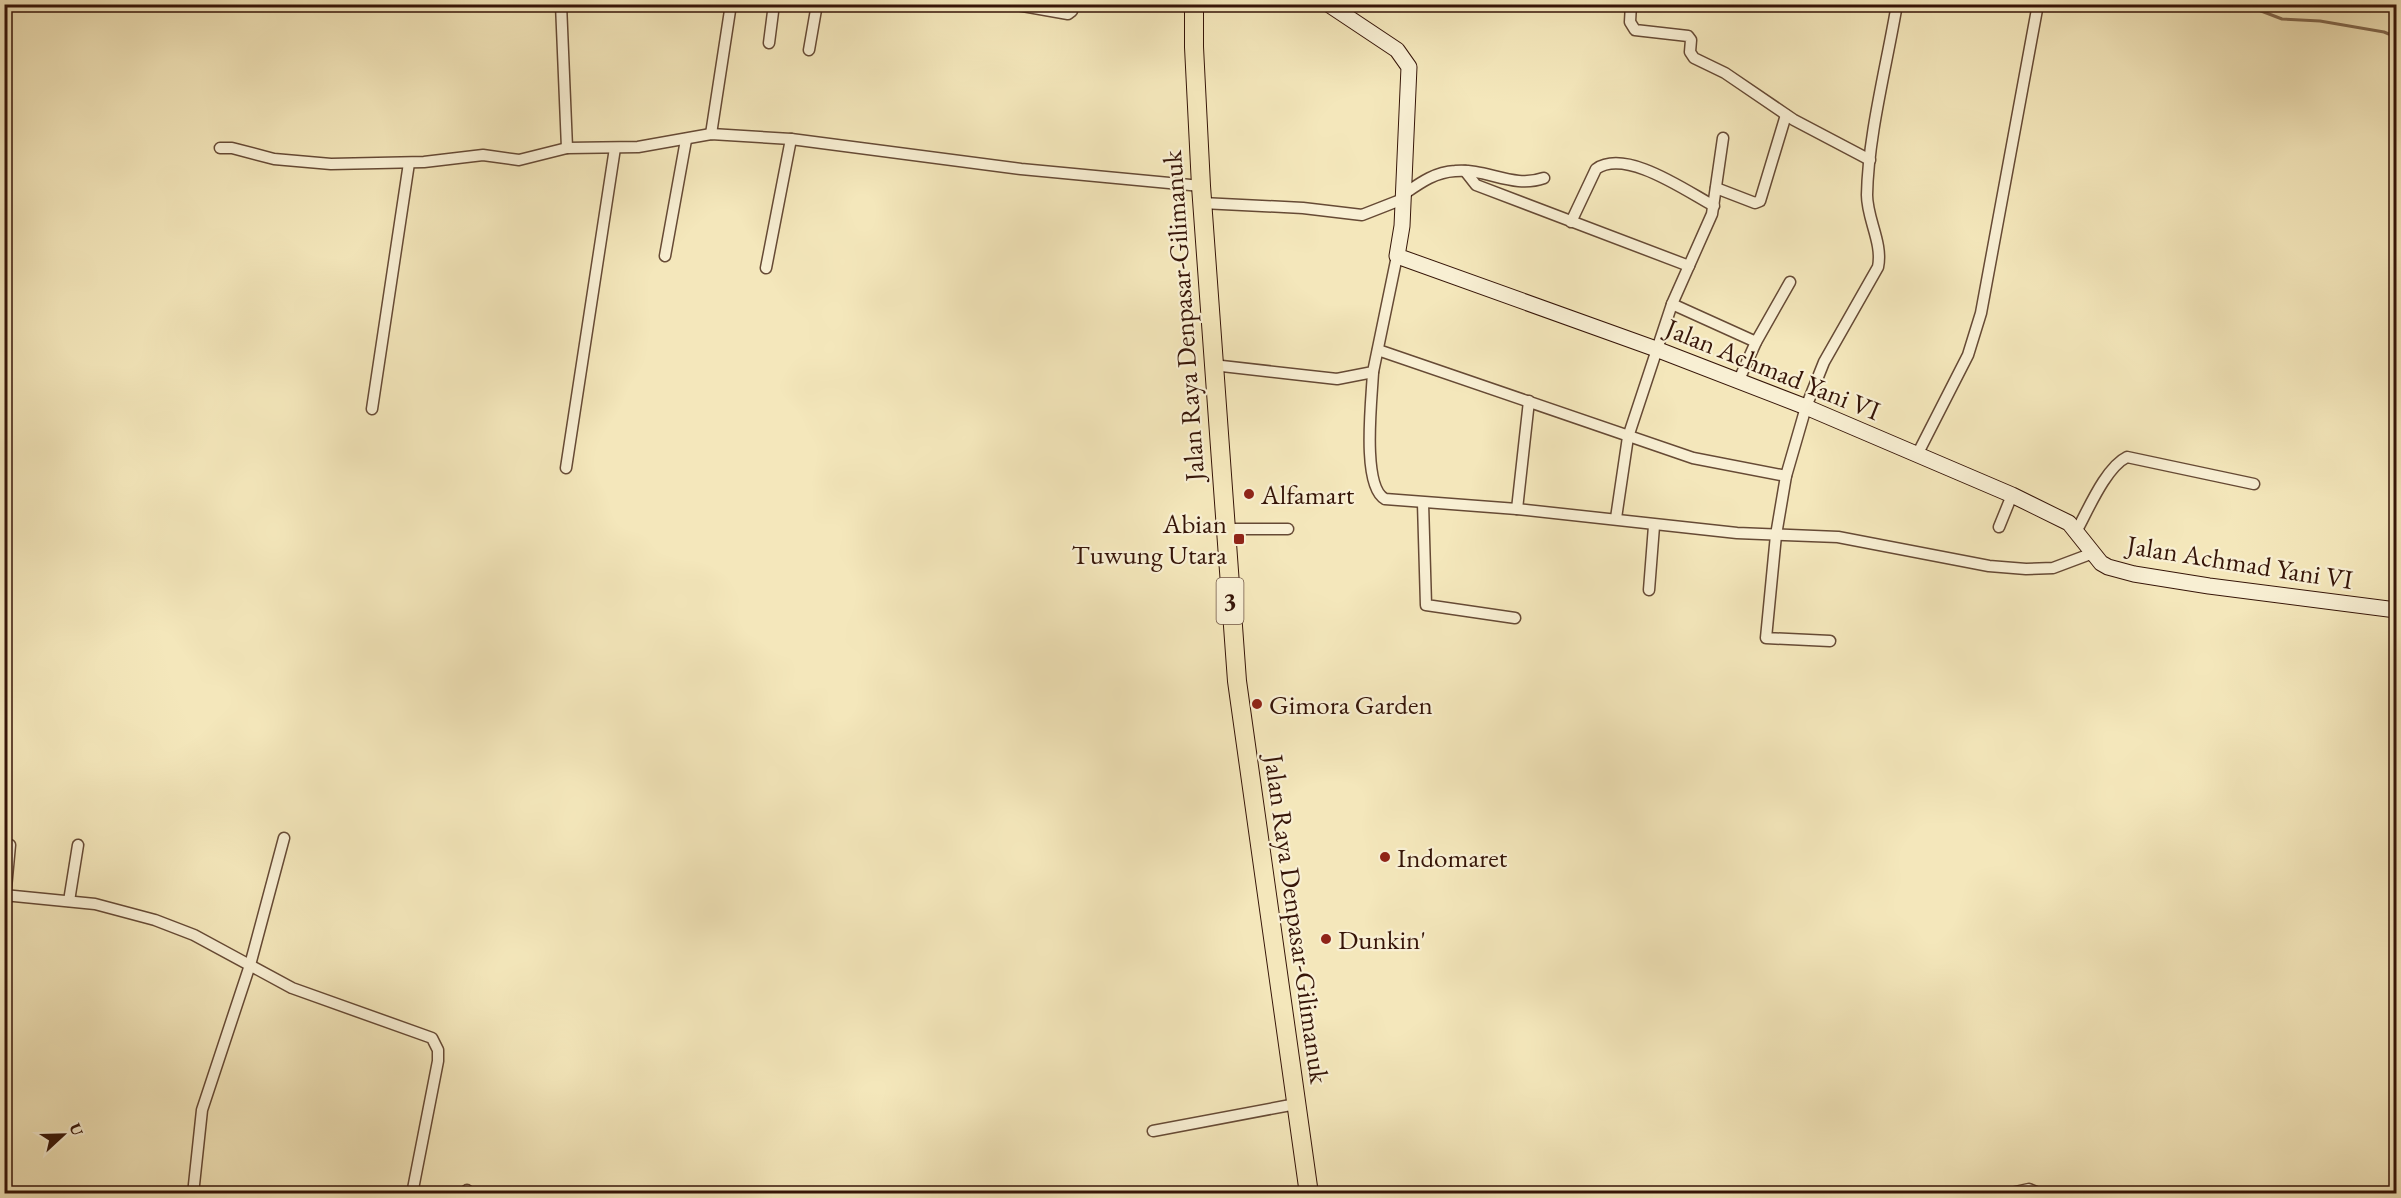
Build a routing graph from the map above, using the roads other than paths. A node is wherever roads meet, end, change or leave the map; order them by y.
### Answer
1 (561, 4) edge
2 (731, 4) edge
3 (774, 4) edge
4 (817, 4) edge
5 (1011, 4) edge
6 (1073, 4) edge
7 (1194, 4) edge
8 (1328, 4) edge
9 (1631, 4) edge
10 (1897, 4) edge
11 (2038, 4) edge
12 (769, 44) dead end
13 (809, 50) dead end
14 (1786, 115) junction
15 (711, 134) junction
16 (1724, 138) dead end
17 (790, 139) junction
18 (686, 140) junction
19 (220, 148) dead end
20 (567, 148) junction
21 (615, 148) junction
22 (1870, 160) junction
23 (409, 163) junction
24 (1467, 174) junction
25 (1544, 178) dead end
26 (1716, 188) junction
27 (1201, 194) junction
28 (1403, 202) junction
29 (1714, 206) junction
30 (1571, 222) junction
31 (665, 256) dead end
32 (1397, 256) junction
33 (1689, 266) junction
34 (766, 268) dead end
35 (1790, 282) dead end
36 (1672, 304) junction
37 (1756, 342) junction
38 (1656, 349) junction
39 (1378, 350) junction
40 (1213, 364) junction
41 (1373, 372) junction
42 (1738, 382) junction
43 (1529, 402) junction
44 (1806, 407) junction
45 (372, 409) dead end
46 (1628, 437) junction
47 (1917, 455) junction
48 (566, 468) dead end
49 (1786, 476) junction
50 (2254, 484) dead end
51 (2012, 495) junction
52 (1423, 503) junction
53 (1517, 509) junction
54 (1616, 518) junction
55 (1654, 526) junction
56 (1999, 527) dead end
57 (1225, 529) junction
58 (1288, 529) dead end
59 (2078, 530) junction
60 (1776, 535) junction
61 (2093, 553) junction
62 (1649, 590) dead end
63 (2397, 610) edge
64 (1515, 618) dead end
65 (1830, 640) dead end
66 (284, 838) dead end
67 (10, 845) dead end
68 (78, 845) dead end
69 (5, 895) edge
70 (69, 901) junction
71 (4, 910) edge
72 (250, 964) junction
73 (1296, 1104) junction
74 (1153, 1131) dead end
75 (193, 1194) edge
76 (412, 1194) edge
77 (1309, 1194) edge
78 (2006, 1194) edge
79 (2041, 1194) edge

1 - 20 street
2 - 15 street
3 - 12 street
4 - 13 street
5 - 6 street
7 - 27 highway, Jalan Raya Denpasar-Gilimanuk / 3
8 - 28 street
9 - 14 street
10 - 22 street
11 - 47 street
14 - 22 street
14 - 26 street
15 - 17 street
15 - 18 street
16 - 26 street
17 - 27 street
17 - 34 street
18 - 21 street
18 - 31 street
19 - 23 street
20 - 21 street
20 - 23 street
21 - 48 street
22 - 44 street
23 - 45 street
24 - 25 street
24 - 28 street
24 - 30 street
26 - 29 street
27 - 28 street
27 - 40 highway, Jalan Raya Denpasar-Gilimanuk / 3
28 - 32 street
29 - 30 street
29 - 33 street
30 - 33 street
32 - 38 street, Jalan Achmad Yani VI
32 - 39 street
33 - 36 street
35 - 37 street
36 - 37 street
36 - 38 street
37 - 42 street
38 - 42 street, Jalan Achmad Yani VI
38 - 46 street
39 - 41 street
39 - 43 street
40 - 41 street
40 - 57 highway, Jalan Raya Denpasar-Gilimanuk / 3
41 - 52 street
42 - 44 street, Jalan Achmad Yani VI
43 - 46 street
43 - 53 street
44 - 47 street, Jalan Achmad Yani VI
44 - 49 street
46 - 49 street
46 - 54 street
47 - 51 street, Jalan Achmad Yani VI
49 - 60 street
50 - 59 street
51 - 56 street
51 - 59 street, Jalan Achmad Yani VI
52 - 53 street
52 - 64 street
53 - 54 street
54 - 55 street
55 - 60 street
55 - 62 street
57 - 58 street
57 - 73 highway, Jalan Raya Denpasar-Gilimanuk / 3
59 - 61 street, Jalan Achmad Yani VI
60 - 61 street
60 - 65 street
61 - 63 street, Jalan Achmad Yani VI
66 - 72 street
67 - 69 street
68 - 70 street
69 - 70 street
69 - 71 street
70 - 72 street
72 - 75 street
72 - 76 street
73 - 74 street
73 - 77 highway, Jalan Raya Denpasar-Gilimanuk / 3
78 - 79 street

